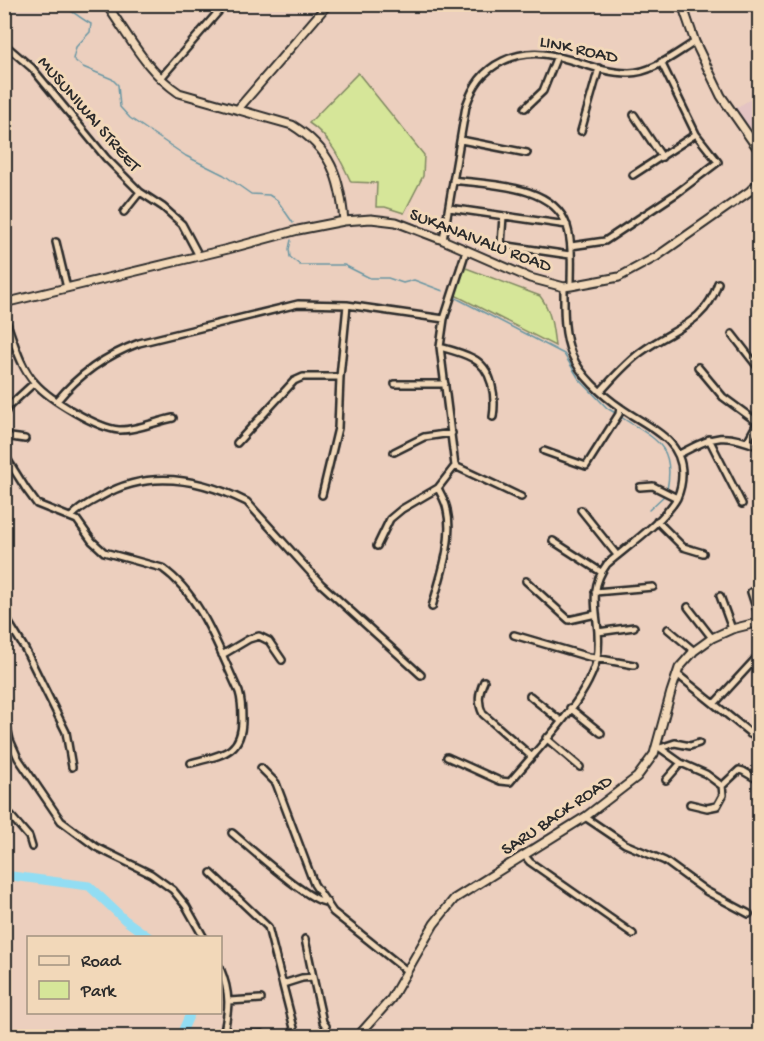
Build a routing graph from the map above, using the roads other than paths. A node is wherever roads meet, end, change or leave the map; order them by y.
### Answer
1 (106, 4) edge
2 (225, 4) edge
3 (328, 4) edge
4 (682, 4) edge
5 (748, 4) edge
6 (759, 11) edge
7 (695, 42) junction
8 (4, 44) edge
9 (557, 56) junction
10 (662, 62) junction
11 (599, 68) junction
12 (160, 79) junction
13 (525, 108) dead end
14 (238, 109) junction
15 (634, 115) dead end
16 (581, 131) dead end
17 (696, 134) junction
18 (460, 140) junction
19 (759, 152) edge
20 (527, 153) dead end
21 (662, 157) junction
22 (633, 175) dead end
23 (453, 180) junction
24 (759, 181) edge
25 (759, 187) edge
26 (750, 191) junction
27 (140, 192) junction
28 (449, 208) junction
29 (124, 212) dead end
30 (503, 216) junction
31 (344, 221) junction
32 (567, 225) junction
33 (443, 240) junction
34 (56, 242) dead end
35 (571, 246) junction
36 (466, 251) junction
37 (570, 255) junction
38 (199, 256) junction
39 (718, 283) dead end
40 (567, 286) junction
41 (67, 288) junction
42 (4, 303) edge
43 (347, 305) junction
44 (4, 316) edge
45 (444, 319) junction
46 (732, 334) dead end
47 (440, 347) junction
48 (698, 368) dead end
49 (759, 370) edge
50 (340, 377) junction
51 (34, 383) junction
52 (395, 384) dead end
53 (445, 384) junction
54 (601, 391) junction
55 (57, 401) junction
56 (618, 414) junction
57 (4, 415) edge
58 (492, 417) dead end
59 (173, 418) dead end
60 (758, 421) edge
61 (453, 434) junction
62 (4, 436) edge
63 (25, 439) dead end
64 (709, 439) junction
65 (237, 442) dead end
66 (747, 442) junction
67 (759, 447) edge
68 (544, 451) dead end
69 (394, 453) dead end
70 (4, 454) edge
71 (679, 454) junction
72 (455, 466) junction
73 (640, 487) dead end
74 (438, 488) junction
75 (322, 495) dead end
76 (521, 496) dead end
77 (677, 498) junction
78 (741, 504) dead end
79 (581, 510) dead end
80 (72, 516) junction
81 (657, 521) junction
82 (553, 541) dead end
83 (377, 546) dead end
84 (703, 553) dead end
85 (617, 555) junction
86 (601, 572) junction
87 (526, 581) dead end
88 (653, 587) dead end
89 (595, 592) junction
90 (751, 592) dead end
91 (720, 596) dead end
92 (432, 607) dead end
93 (688, 607) dead end
94 (596, 614) junction
95 (4, 615) edge
96 (759, 621) edge
97 (634, 627) dead end
98 (668, 629) dead end
99 (732, 629) junction
100 (598, 632) junction
101 (514, 635) dead end
102 (712, 638) junction
103 (694, 651) junction
104 (759, 654) edge
105 (222, 655) junction
106 (597, 658) junction
107 (282, 660) dead end
108 (634, 665) dead end
109 (677, 674) junction
110 (421, 675) dead end
111 (484, 681) dead end
112 (530, 696) dead end
113 (714, 704) junction
114 (570, 708) junction
115 (4, 712) edge
116 (561, 721) junction
117 (759, 725) edge
118 (601, 734) dead end
119 (750, 734) junction
120 (546, 738) junction
121 (7, 741) edge
122 (759, 741) edge
123 (699, 743) dead end
124 (658, 747) junction
125 (531, 756) junction
126 (447, 757) dead end
127 (191, 763) dead end
128 (681, 763) junction
129 (72, 767) dead end
130 (580, 767) dead end
131 (261, 768) dead end
132 (666, 780) dead end
133 (759, 781) edge
134 (722, 786) junction
135 (690, 804) dead end
136 (4, 807) edge
137 (585, 817) junction
138 (232, 833) dead end
139 (32, 847) dead end
140 (524, 855) junction
141 (211, 873) dead end
142 (327, 902) junction
143 (749, 914) dead end
144 (633, 934) dead end
145 (203, 936) edge
146 (305, 939) dead end
147 (408, 971) junction
148 (222, 973) edge
149 (313, 977) junction
150 (283, 984) junction
151 (261, 999) dead end
152 (229, 1001) junction
153 (326, 1026) dead end
154 (262, 1034) dead end
155 (223, 1036) edge
156 (296, 1036) edge
157 (357, 1036) edge

1 - 12 main road
2 - 12 street
3 - 14 main road
4 - 7 main road
5 - 6 street
7 - 10 street, LINK ROAD
7 - 19 main road
8 - 27 street, MUSUNIWAI STREET
9 - 11 street, LINK ROAD
9 - 13 street
9 - 18 street, LINK ROAD
10 - 11 street, LINK ROAD
10 - 17 street
11 - 16 street
12 - 14 main road
14 - 31 main road
15 - 21 street
17 - 21 street
17 - 35 street
18 - 20 street
18 - 23 street, LINK ROAD
21 - 22 street
23 - 28 street, LINK ROAD
23 - 32 street
24 - 26 main road, SUKANAIVALU ROAD
25 - 26 main road, SUKANAIVALU ROAD
26 - 40 main road, SUKANAIVALU ROAD
27 - 29 street
27 - 38 street, MUSUNIWAI STREET
28 - 30 street
28 - 33 street, LINK ROAD
30 - 32 street
30 - 37 street
31 - 33 main road, SUKANAIVALU ROAD
31 - 38 main road, SUKANAIVALU ROAD
32 - 35 street
33 - 36 main road, SUKANAIVALU ROAD
34 - 41 street
35 - 37 street
36 - 40 main road, SUKANAIVALU ROAD
36 - 45 street
37 - 40 street
38 - 41 main road, SUKANAIVALU ROAD
39 - 54 street
40 - 54 street
41 - 42 main road, SUKANAIVALU ROAD
43 - 45 street
43 - 50 street
43 - 55 street
44 - 51 street
45 - 47 street
46 - 49 street
47 - 53 street
47 - 58 street
48 - 60 street
50 - 65 street
50 - 75 street
51 - 55 street
51 - 57 street
52 - 53 street
53 - 61 street
54 - 56 street
55 - 59 street
56 - 68 street
56 - 71 street
60 - 66 street
61 - 69 street
61 - 72 street
62 - 63 street
64 - 66 street
64 - 71 street
64 - 78 street
66 - 67 street
70 - 80 street
71 - 77 street
72 - 74 street
72 - 76 street
73 - 77 street
74 - 83 street
74 - 92 street
77 - 81 street
79 - 85 street
80 - 105 street
80 - 110 street
81 - 84 street
81 - 85 street
82 - 86 street
85 - 86 street
86 - 89 street
87 - 94 street
88 - 89 street
89 - 94 street
90 - 96 street
91 - 99 street
93 - 102 street
94 - 100 street
95 - 129 street
96 - 99 main road, SARU BACK ROAD
97 - 100 street
98 - 103 street
99 - 102 main road, SARU BACK ROAD
100 - 106 street
101 - 106 street
102 - 103 main road, SARU BACK ROAD
103 - 109 main road, SARU BACK ROAD
104 - 113 street
105 - 107 street
105 - 127 street
106 - 108 street
106 - 114 street
109 - 113 street
109 - 124 main road, SARU BACK ROAD
111 - 125 street
112 - 116 street
113 - 119 street
114 - 116 street
114 - 118 street
115 - 121 street
116 - 120 street
117 - 119 street
119 - 122 street
120 - 125 street
120 - 130 street
121 - 145 street
123 - 124 street
124 - 128 street
124 - 137 main road, SARU BACK ROAD
125 - 126 street
128 - 132 street
128 - 134 street
131 - 142 street
133 - 134 street
134 - 135 street
136 - 139 street
137 - 140 main road, SARU BACK ROAD
137 - 143 street
138 - 142 street
140 - 144 street
140 - 147 main road, SARU BACK ROAD
141 - 150 street
142 - 147 street
146 - 149 street
147 - 157 main road, SARU BACK ROAD
148 - 152 street
149 - 150 street
149 - 153 street
150 - 156 street
151 - 152 street
152 - 155 street
154 - 155 street

